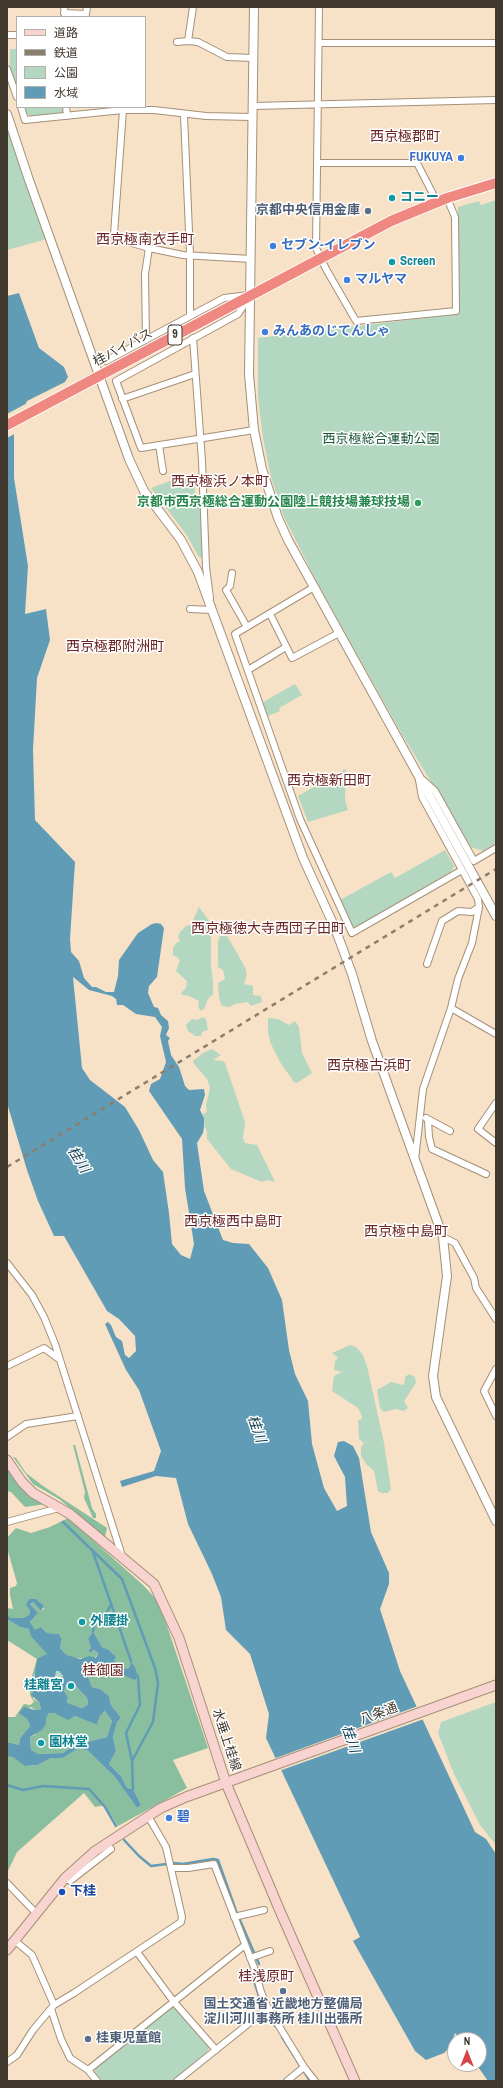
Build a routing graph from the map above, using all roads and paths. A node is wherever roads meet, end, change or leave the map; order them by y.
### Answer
1 (87, 7) edge
2 (193, 7) edge
3 (254, 7) edge
4 (319, 7) edge
5 (64, 12) edge
6 (188, 41) junction
7 (177, 42) dead end
8 (319, 43) junction
9 (496, 43) edge
10 (253, 58) junction
11 (7, 69) edge
12 (16, 94) edge
13 (496, 100) edge
14 (253, 106) junction
15 (318, 106) junction
16 (21, 108) edge
17 (66, 108) edge
18 (123, 110) junction
19 (7, 114) edge
20 (184, 115) junction
21 (67, 116) junction
22 (252, 117) junction
23 (317, 163) junction
24 (496, 183) edge
25 (448, 198) junction
26 (437, 202) junction
27 (149, 248) junction
28 (190, 255) junction
29 (320, 258) junction
30 (251, 259) junction
31 (250, 295) junction
32 (190, 316) junction
33 (193, 338) junction
34 (146, 340) junction
35 (106, 361) dead end
36 (195, 374) junction
37 (95, 378) junction
38 (122, 400) junction
39 (7, 425) edge
40 (254, 430) junction
41 (200, 438) junction
42 (159, 445) junction
43 (163, 471) dead end
44 (232, 573) dead end
45 (314, 587) junction
46 (190, 609) dead end
47 (212, 610) junction
48 (270, 614) junction
49 (247, 627) junction
50 (339, 633) junction
51 (286, 647) junction
52 (248, 670) junction
53 (419, 776) junction
54 (496, 848) edge
55 (462, 870) junction
56 (479, 907) junction
57 (496, 916) edge
58 (427, 964) dead end
59 (451, 1008) junction
60 (496, 1034) edge
61 (496, 1103) edge
62 (421, 1116) junction
63 (428, 1120) junction
64 (450, 1131) dead end
65 (496, 1143) edge
66 (415, 1160) junction
67 (486, 1174) dead end
68 (443, 1237) junction
69 (7, 1263) edge
70 (496, 1319) edge
71 (59, 1359) junction
72 (7, 1366) edge
73 (496, 1369) edge
74 (78, 1416) junction
75 (496, 1416) edge
76 (7, 1437) edge
77 (7, 1460) edge
78 (61, 1507) junction
79 (496, 1521) edge
80 (7, 1522) edge
81 (122, 1557) junction
82 (496, 1685) edge
83 (230, 1782) junction
84 (148, 1816) junction
85 (111, 1849) dead end
86 (172, 1868) junction
87 (65, 1878) junction
88 (7, 1883) edge
89 (264, 1910) dead end
90 (36, 1913) junction
91 (234, 1918) junction
92 (14, 1940) junction
93 (245, 1945) junction
94 (7, 1950) edge
95 (270, 1951) dead end
96 (137, 1952) junction
97 (250, 1958) junction
98 (174, 2002) junction
99 (53, 2007) junction
100 (268, 2008) junction
101 (216, 2050) junction
102 (7, 2062) edge
103 (302, 2068) junction
104 (88, 2070) junction
105 (97, 2081) edge
106 (177, 2081) edge
107 (287, 2081) edge
108 (315, 2081) edge
109 (355, 2081) edge

1 - 5 street
2 - 6 street
3 - 10 street
4 - 8 street
6 - 7 street
6 - 10 street
8 - 9 street
8 - 15 street
10 - 14 street
11 - 12 street
13 - 15 street
14 - 15 street
14 - 22 street
15 - 23 street
16 - 21 street
17 - 21 street
18 - 20 street
18 - 21 street
18 - 27 street
19 - 37 street
20 - 22 street
20 - 28 street
22 - 30 street
23 - 26 street
23 - 29 street
24 - 25 highway, 9
25 - 26 highway, 9
25 - 29 street
26 - 29 highway, 9
27 - 28 street
27 - 34 street
28 - 30 street
28 - 32 street
29 - 31 highway, 9
30 - 31 street
31 - 32 street
31 - 33 street
31 - 37 highway, 桂バイパス / 9
31 - 40 street
32 - 34 street
33 - 36 street
33 - 38 street
34 - 35 street
36 - 38 street
36 - 41 street
37 - 39 highway, 桂バイパス / 9
37 - 47 street
38 - 42 street
40 - 41 street
40 - 45 street
41 - 42 street
41 - 47 street
42 - 43 street
44 - 49 street
45 - 48 street
45 - 50 street
46 - 47 street
47 - 66 street
48 - 49 street
48 - 51 street
49 - 52 street
50 - 51 street
50 - 53 street
51 - 52 street
52 - 55 street
53 - 54 street
53 - 55 street
53 - 57 street
55 - 56 street
56 - 58 street
56 - 59 street
59 - 60 street
59 - 62 street
61 - 65 street
62 - 63 street
62 - 66 street
63 - 64 street
63 - 67 street
66 - 68 street
68 - 70 street
68 - 79 street
69 - 71 street
71 - 72 street
71 - 74 street
73 - 75 street
74 - 76 street
74 - 81 street
77 - 78 main road, 水垂上桂線
78 - 80 street
78 - 81 main road, 水垂上桂線
81 - 83 main road, 水垂上桂線
82 - 83 main road, 八条通
83 - 84 main road, 八条通
83 - 109 main road, 水垂上桂線
84 - 86 street
84 - 87 main road, 八条通
85 - 87 street
86 - 91 street
86 - 96 street
87 - 90 main road, 八条通
88 - 90 street
89 - 91 street
90 - 92 main road, 八条通
91 - 93 street
92 - 94 main road, 八条通
92 - 99 street
93 - 97 street
93 - 98 street
95 - 97 street
96 - 98 street
96 - 99 street
97 - 100 street
98 - 101 street
98 - 104 street
99 - 102 street
99 - 104 street
100 - 101 street
100 - 103 street
101 - 106 street
103 - 107 street
103 - 108 street
104 - 105 street

